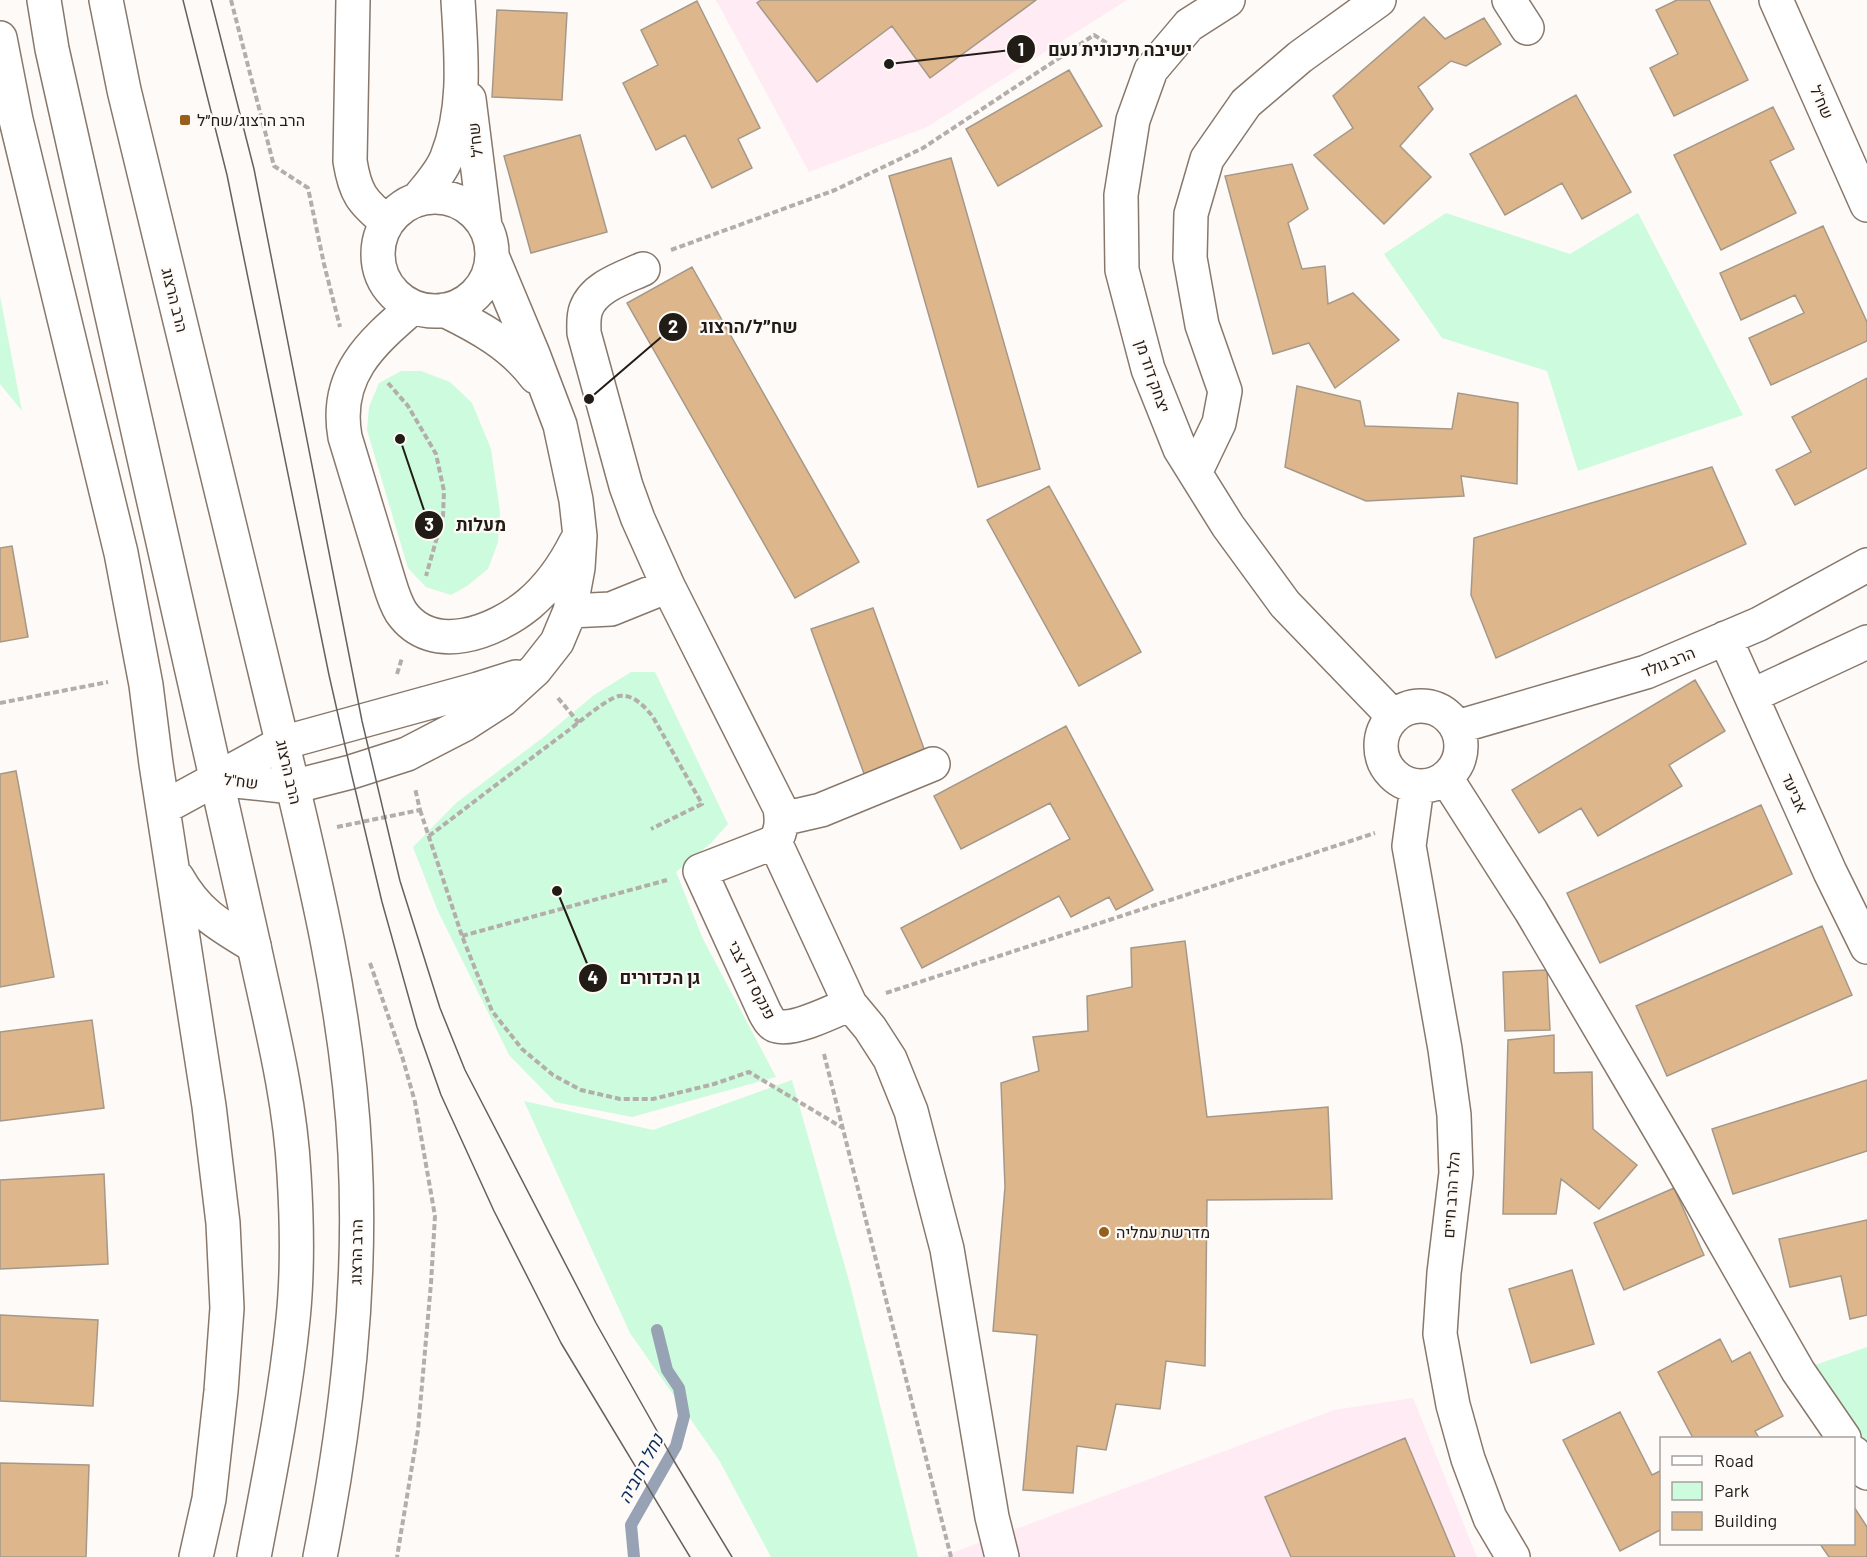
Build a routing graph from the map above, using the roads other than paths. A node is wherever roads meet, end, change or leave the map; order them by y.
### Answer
1 (44, 0) edge
2 (106, 0) edge
3 (353, 0) edge
4 (458, 0) edge
5 (1228, 0) edge
6 (1379, 0) edge
7 (1509, 0) edge
8 (1776, 0) edge
9 (1527, 28) dead end
10 (0, 38) edge
11 (461, 56) junction
12 (418, 199) junction
13 (1867, 205) edge
14 (387, 222) junction
15 (488, 241) junction
16 (656, 260) road end
17 (428, 309) junction
18 (549, 394) junction
19 (1195, 473) junction
20 (580, 536) junction
21 (1867, 565) edge
22 (668, 586) junction
23 (570, 611) junction
24 (1725, 638) junction
25 (1867, 642) edge
26 (543, 680) junction
27 (1751, 696) junction
28 (1393, 716) junction
29 (1456, 727) junction
30 (282, 743) junction
31 (933, 764) dead end
32 (216, 779) junction
33 (1431, 782) junction
34 (292, 787) junction
35 (163, 808) junction
36 (778, 831) junction
37 (173, 870) junction
38 (254, 946) junction
39 (1867, 947) edge
40 (865, 999) junction
41 (1843, 1437) edge
42 (1855, 1455) edge
43 (1867, 1473) edge
44 (196, 1557) edge
45 (254, 1557) edge
46 (320, 1557) edge
47 (1002, 1557) edge
48 (1513, 1557) edge

1 - 32 street
2 - 30 street, הרב הרצוג
3 - 14 street
4 - 11 street, שח"ל
5 - 19 street, יצחק דוד מן
6 - 19 street
7 - 9 street
8 - 13 street, שח"ל
10 - 35 street
11 - 12 street, שח"ל
11 - 15 street, שח"ל
12 - 14 street
12 - 15 street
14 - 17 street
15 - 17 street
15 - 18 street, שח"ל
16 - 22 street
17 - 18 street, שח"ל
17 - 20 street
18 - 20 street, שח"ל
19 - 28 street, יצחק דוד מן
20 - 23 street, שח"ל
21 - 24 street, הרב גולד
22 - 23 street
22 - 36 street
23 - 26 street, שח"ל
24 - 27 street, אביעד
24 - 29 street, הרב גולד
25 - 27 street
26 - 30 street, שח"ל
26 - 34 street, שח"ל
27 - 39 street, אביעד
28 - 29 street
28 - 33 street
29 - 33 street
30 - 32 street, שח"ל
30 - 34 street, הרב הרצוג
31 - 36 street
32 - 34 street, שח"ל
32 - 35 street
32 - 38 street
33 - 41 street
33 - 48 street, הלר הרב חיים
34 - 46 street, הרב הרצוג
35 - 37 street
36 - 40 street
36 - 40 street, פנקס דוד צבי
37 - 38 street
37 - 44 street
38 - 45 street
40 - 47 street
42 - 43 street

